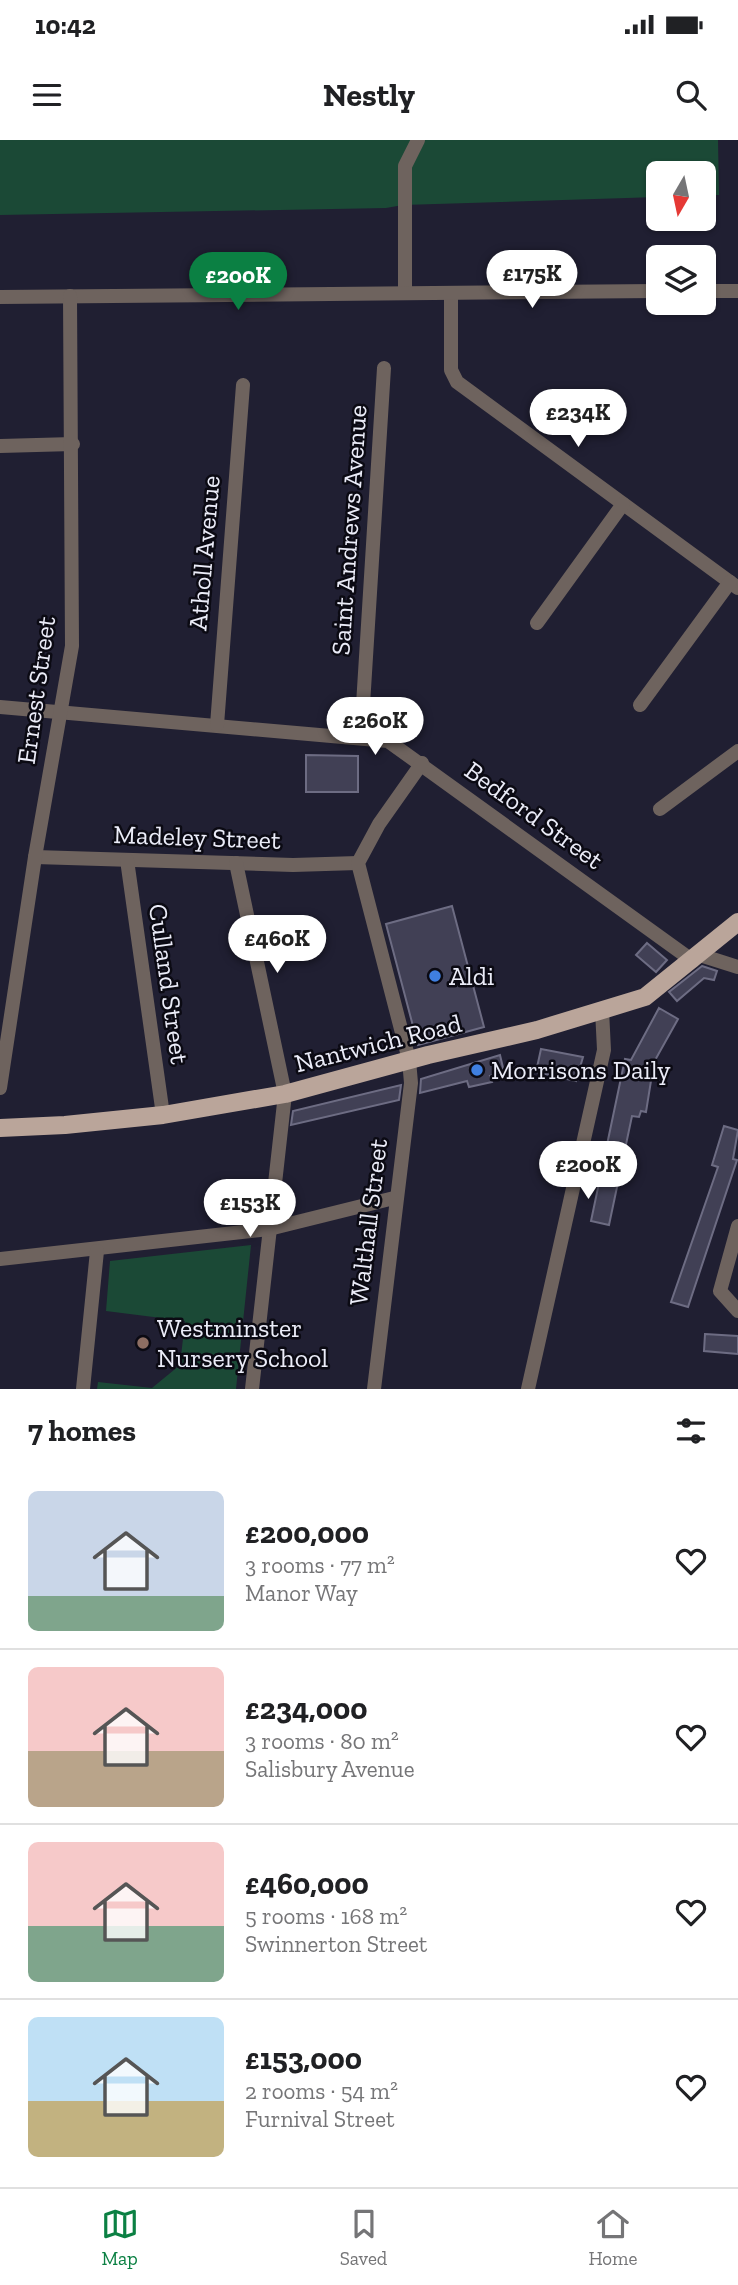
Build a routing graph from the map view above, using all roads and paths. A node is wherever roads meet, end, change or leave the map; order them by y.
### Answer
1 (418, 140) edge
2 (646, 291) edge
3 (716, 291) edge
4 (738, 291) edge
5 (405, 293) junction
6 (451, 293) junction
7 (70, 296) junction
8 (0, 297) edge
9 (384, 368) dead end
10 (243, 385) dead end
11 (73, 444) junction
12 (0, 446) edge
13 (623, 503) junction
14 (734, 585) edge
15 (537, 623) dead end
16 (640, 705) dead end
17 (0, 707) edge
18 (62, 710) junction
19 (217, 725) junction
20 (361, 737) junction
21 (738, 751) edge
22 (422, 763) junction
23 (660, 809) dead end
24 (35, 857) junction
25 (127, 860) junction
26 (236, 863) junction
27 (358, 863) junction
28 (738, 922) edge
29 (697, 958) junction
30 (738, 967) edge
31 (603, 1010) junction
32 (409, 1060) junction
33 (0, 1088) edge
34 (285, 1094) junction
35 (163, 1115) junction
36 (0, 1128) edge
37 (394, 1198) junction
38 (738, 1226) edge
39 (269, 1229) junction
40 (97, 1251) junction
41 (0, 1259) edge
42 (738, 1311) edge
43 (83, 1389) edge
44 (252, 1389) edge
45 (374, 1389) edge
46 (528, 1389) edge

1 - 5 street
2 - 6 street
3 - 4 street
5 - 6 street
5 - 7 street
6 - 13 street
7 - 8 street
7 - 11 street, Ernest Street
9 - 20 street, Saint Andrews Avenue
10 - 19 street, Atholl Avenue
11 - 12 street
11 - 18 street, Ernest Street
13 - 14 street
13 - 15 street
14 - 16 street
17 - 18 street, Bedford Street
18 - 19 street, Bedford Street
18 - 24 street, Ernest Street
19 - 20 street, Bedford Street
20 - 22 street, Bedford Street
21 - 23 street
22 - 27 street
22 - 29 street, Bedford Street
24 - 25 street, Madeley Street
24 - 33 street, Ernest Street
25 - 26 street, Madeley Street
25 - 35 street, Culland Street
26 - 27 street, Madeley Street
26 - 34 street
27 - 32 street, Walthall Street
28 - 29 main road, Nantwich Road
29 - 30 street, Bedford Street
29 - 31 main road, Nantwich Road
31 - 32 main road, Nantwich Road
31 - 46 street
32 - 34 main road, Nantwich Road
32 - 37 street, Walthall Street
34 - 35 main road, Nantwich Road
34 - 39 street
35 - 36 main road, Nantwich Road
37 - 39 street
37 - 45 street, Walthall Street
38 - 42 street
39 - 40 street
39 - 44 street
40 - 41 street
40 - 43 street

